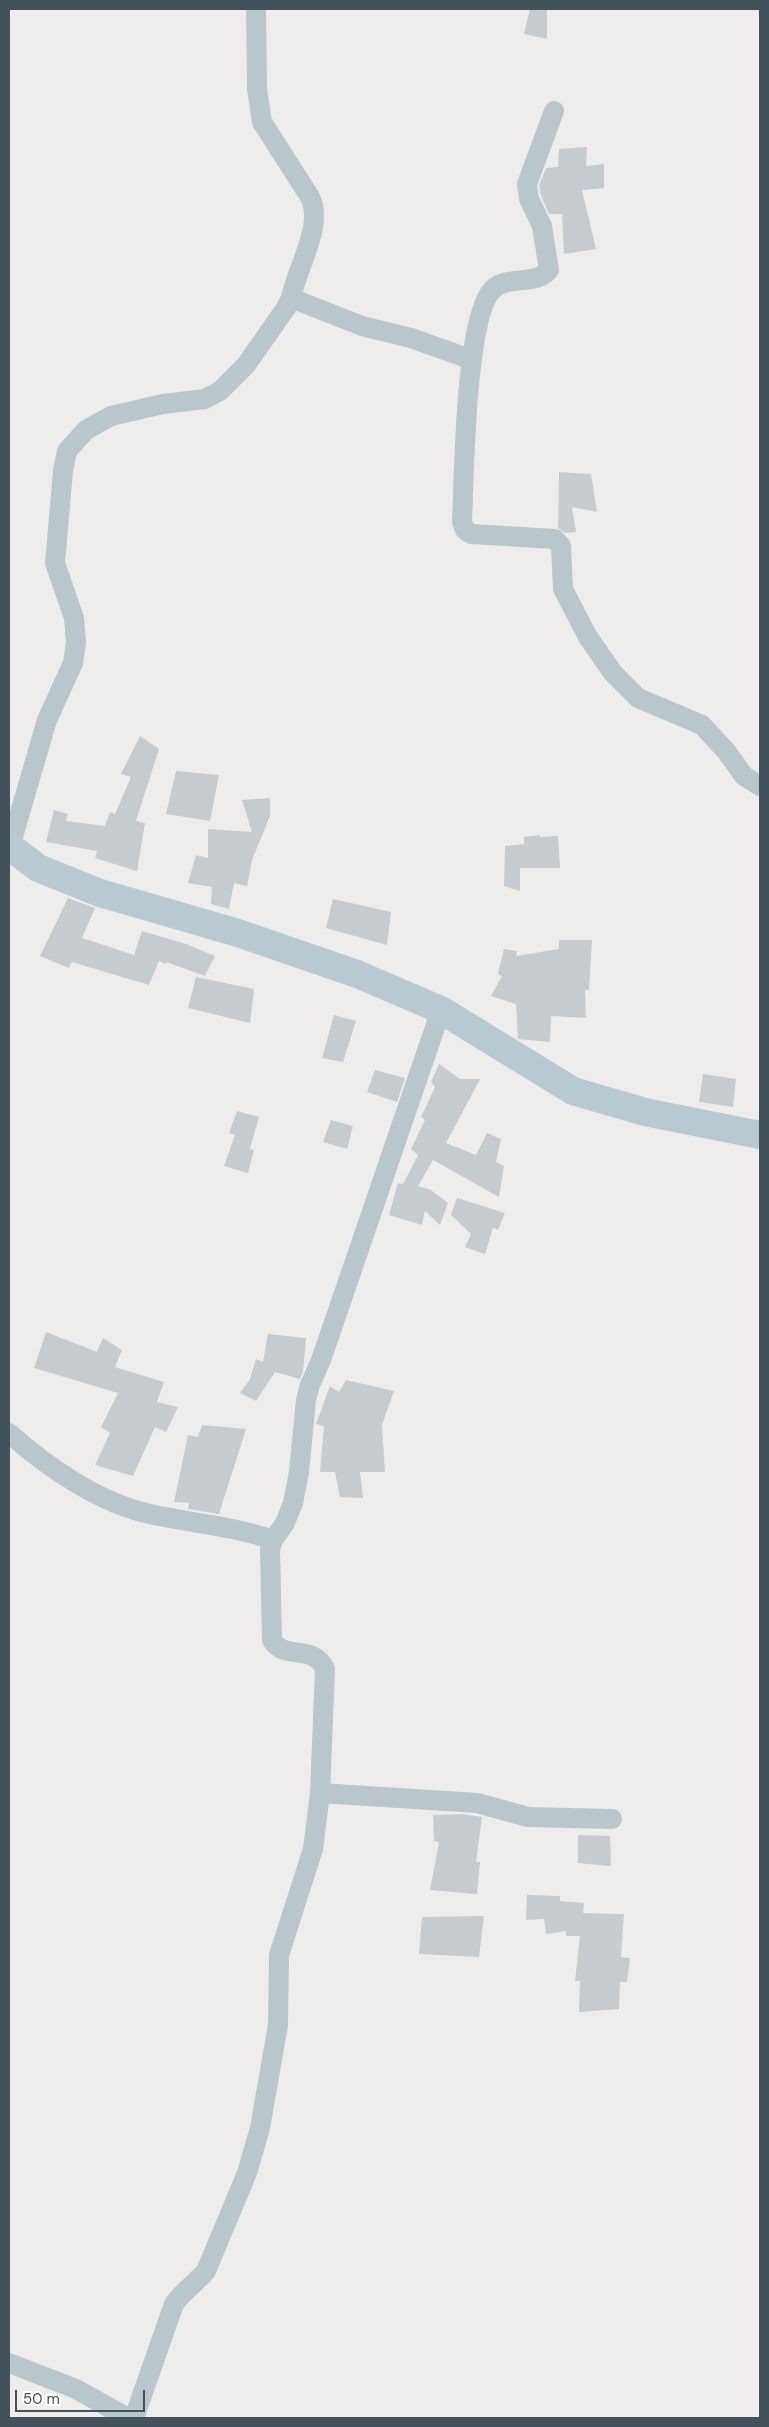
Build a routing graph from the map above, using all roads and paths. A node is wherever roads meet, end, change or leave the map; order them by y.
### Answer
1 (256, 9) edge
2 (554, 111) dead end
3 (291, 298) junction
4 (470, 359) junction
5 (760, 786) edge
6 (10, 846) edge
7 (441, 1010) junction
8 (760, 1134) edge
9 (9, 1433) edge
10 (273, 1540) junction
11 (320, 1792) junction
12 (612, 1819) dead end
13 (9, 2363) edge
14 (128, 2418) edge
15 (134, 2418) edge

1 - 3 street
2 - 4 street
3 - 4 street
3 - 6 street
4 - 5 street
6 - 7 main road
7 - 8 main road
7 - 10 street
9 - 10 street
10 - 11 street
11 - 12 street
11 - 15 street
13 - 14 street

